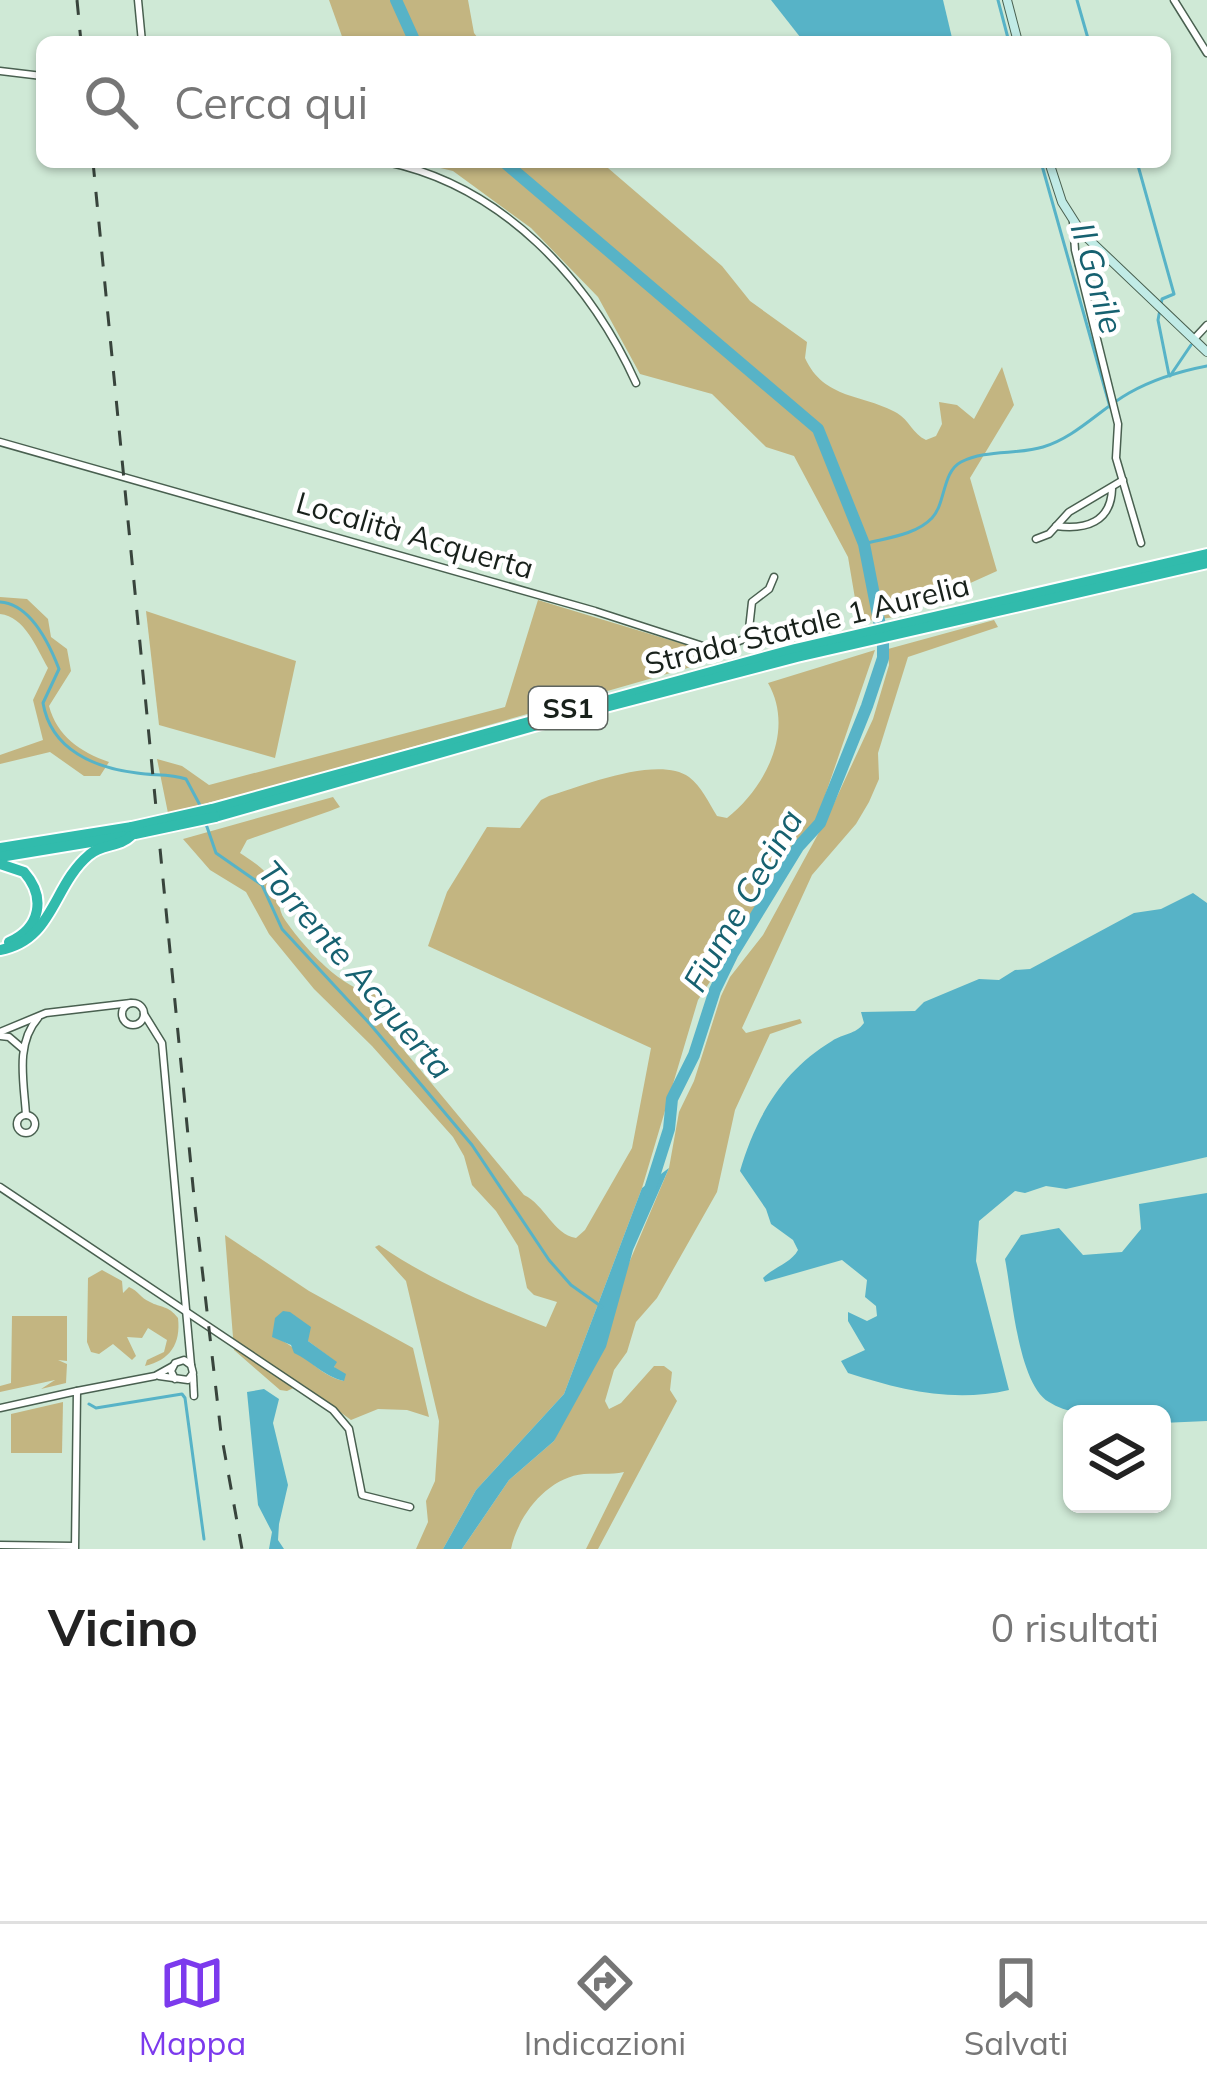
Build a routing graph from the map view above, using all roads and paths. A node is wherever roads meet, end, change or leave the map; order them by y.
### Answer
1 (138, 0) edge
2 (1007, 0) edge
3 (1174, 0) edge
4 (141, 36) edge
5 (1016, 36) edge
6 (1207, 53) edge
7 (0, 71) edge
8 (36, 75) edge
9 (417, 168) edge
10 (1051, 168) edge
11 (1073, 222) junction
12 (1099, 251) junction
13 (1078, 265) junction
14 (1207, 326) edge
15 (1193, 339) junction
16 (1207, 352) edge
17 (636, 383) dead end
18 (0, 442) edge
19 (1123, 480) junction
20 (1112, 489) junction
21 (1056, 526) junction
22 (1036, 539) dead end
23 (1141, 543) dead end
24 (1207, 559) edge
25 (775, 577) dead end
26 (133, 832) junction
27 (0, 856) edge
28 (0, 947) edge
29 (131, 1003) junction
30 (94, 1007) junction
31 (144, 1014) junction
32 (40, 1015) junction
33 (124, 1019) junction
34 (133, 1025) junction
35 (0, 1034) edge
36 (156, 1034) junction
37 (23, 1049) junction
38 (26, 1115) dead end
39 (0, 1187) edge
40 (187, 1310) junction
41 (187, 1343) junction
42 (176, 1363) junction
43 (192, 1369) junction
44 (155, 1376) junction
45 (179, 1380) junction
46 (77, 1391) junction
47 (0, 1408) edge
48 (410, 1507) dead end
49 (0, 1545) edge
50 (75, 1547) edge

1 - 4 street
2 - 5 main road
3 - 6 street
7 - 8 street
9 - 17 street
10 - 11 main road
11 - 12 main road
11 - 13 street
12 - 13 street
12 - 15 main road
13 - 19 street
14 - 15 street
15 - 16 main road
18 - 25 street, Località Acquerta
19 - 20 street
19 - 23 street
20 - 21 street
20 - 21 street
21 - 22 street
24 - 26 highway, Strada Statale 1 Aurelia / SS1, bridge
26 - 27 highway, Strada Statale 1 Aurelia / SS1
26 - 28 highway
27 - 28 highway, SS1
29 - 30 street
29 - 31 street
29 - 33 street
30 - 32 street
30 - 33 street
31 - 34 street
31 - 36 street
32 - 35 street
32 - 37 street
33 - 34 street
34 - 36 street
35 - 37 street
36 - 40 street
37 - 38 street
39 - 40 street
40 - 41 street
40 - 48 street
41 - 42 street
41 - 43 street
42 - 43 street
42 - 44 street
42 - 45 street
43 - 45 street
43 - 45 street
44 - 45 street
44 - 46 street
46 - 47 street
46 - 50 street
49 - 50 street

